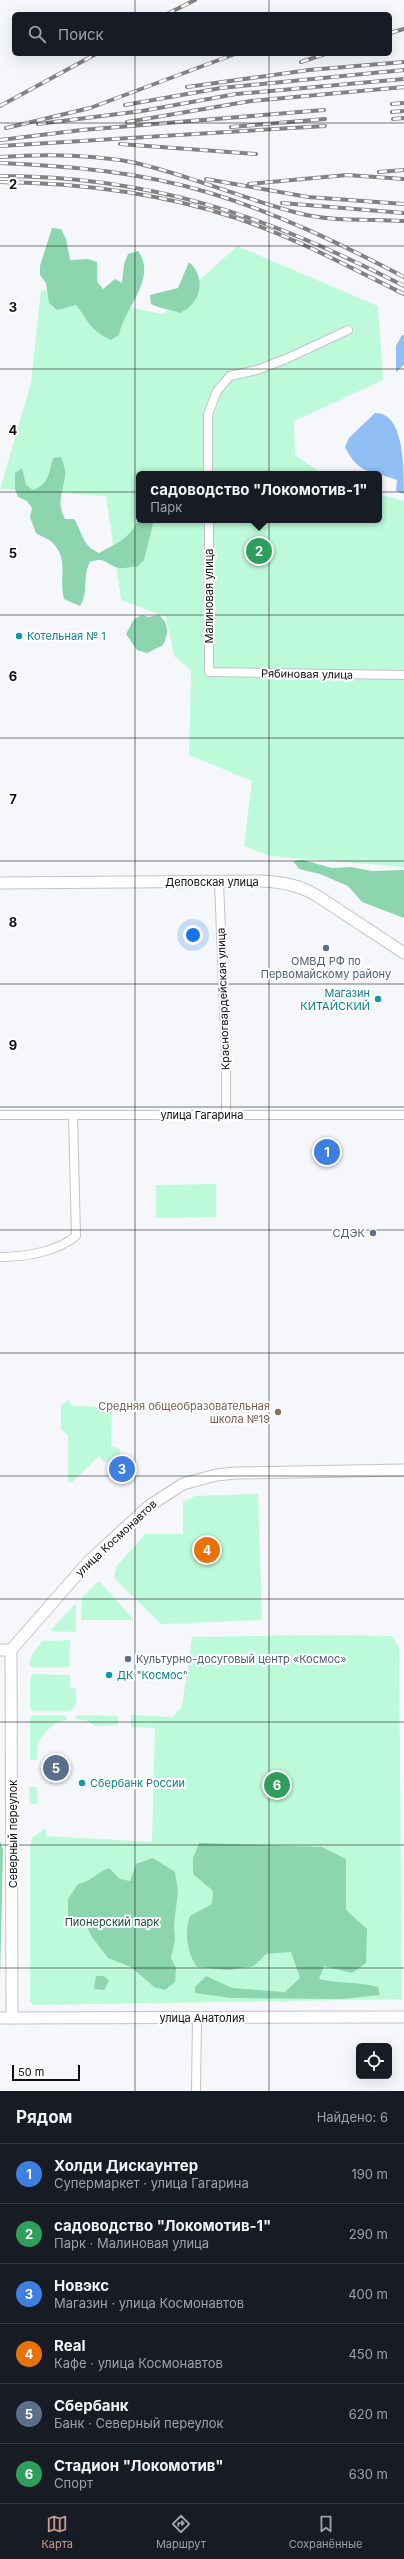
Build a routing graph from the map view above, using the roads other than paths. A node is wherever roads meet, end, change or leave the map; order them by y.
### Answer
1 (348, 330) dead end
2 (208, 471) edge
3 (209, 523) edge
4 (209, 672) joint
5 (404, 675) edge
6 (0, 882) edge
7 (220, 882) junction
8 (404, 953) edge
9 (0, 1115) edge
10 (73, 1115) junction
11 (404, 1115) edge
12 (226, 1116) junction
13 (0, 1258) edge
14 (404, 1470) edge
15 (0, 1650) edge
16 (12, 1650) junction
17 (404, 2017) edge
18 (0, 2018) edge
19 (12, 2018) junction
20 (198, 2018) junction
21 (196, 2091) edge

1 - 2 street
3 - 4 street, Малиновая улица
4 - 5 street, Рябиновая улица
6 - 7 street, Деповская улица
7 - 8 street, Деповская улица
7 - 12 street, Красногвардейская улица
9 - 10 street, улица Гагарина
10 - 12 street, улица Гагарина
10 - 13 street
11 - 12 street, улица Гагарина
14 - 16 street, улица Космонавтов
15 - 16 street
16 - 19 street, Северный переулок
17 - 20 street, улица Анатолия
18 - 19 street, улица Анатолия
19 - 20 street, улица Анатолия
20 - 21 street

